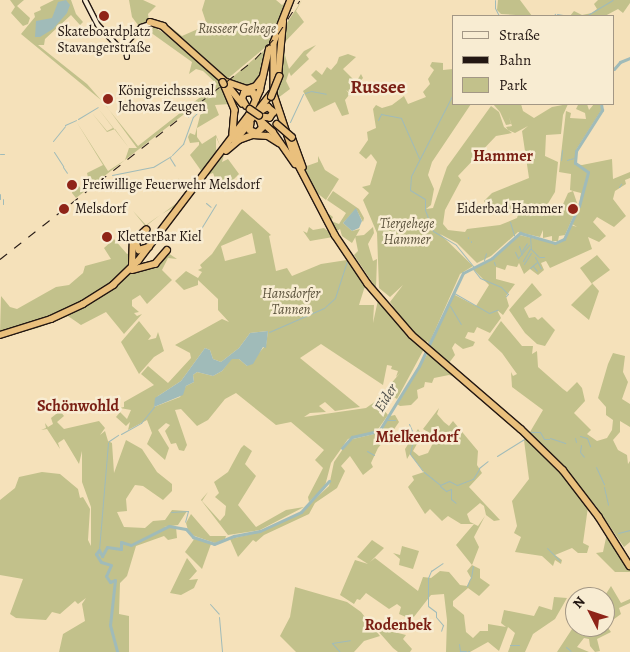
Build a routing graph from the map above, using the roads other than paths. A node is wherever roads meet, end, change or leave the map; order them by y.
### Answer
1 (86, 0) edge
2 (290, 3) edge
3 (150, 23) joint
4 (127, 42) junction
5 (127, 57) dead end
6 (265, 72) junction
7 (224, 82) junction
8 (271, 96) junction
9 (249, 109) junction
10 (258, 116) junction
11 (285, 149) junction
12 (224, 152) junction
13 (217, 161) junction
14 (306, 179) junction
15 (151, 247) junction
16 (165, 251) dead end
17 (158, 261) junction
18 (127, 273) junction
19 (0, 335) edge
20 (630, 565) edge

1 - 4 main road
1 - 4 main road
2 - 6 highway
2 - 8 highway, bridge
2 - 14 highway
3 - 4 main road
3 - 7 highway
4 - 5 main road
6 - 7 highway
6 - 9 highway
7 - 9 highway
7 - 12 highway
8 - 10 highway
8 - 13 highway
9 - 10 highway, bridge
9 - 12 highway
10 - 11 highway
10 - 12 highway
10 - 14 highway, bridge
11 - 12 highway
11 - 14 highway
12 - 13 highway
12 - 15 highway
13 - 15 highway
14 - 20 highway
15 - 17 highway
15 - 18 highway
15 - 18 highway
16 - 17 highway
17 - 18 highway
18 - 19 highway

